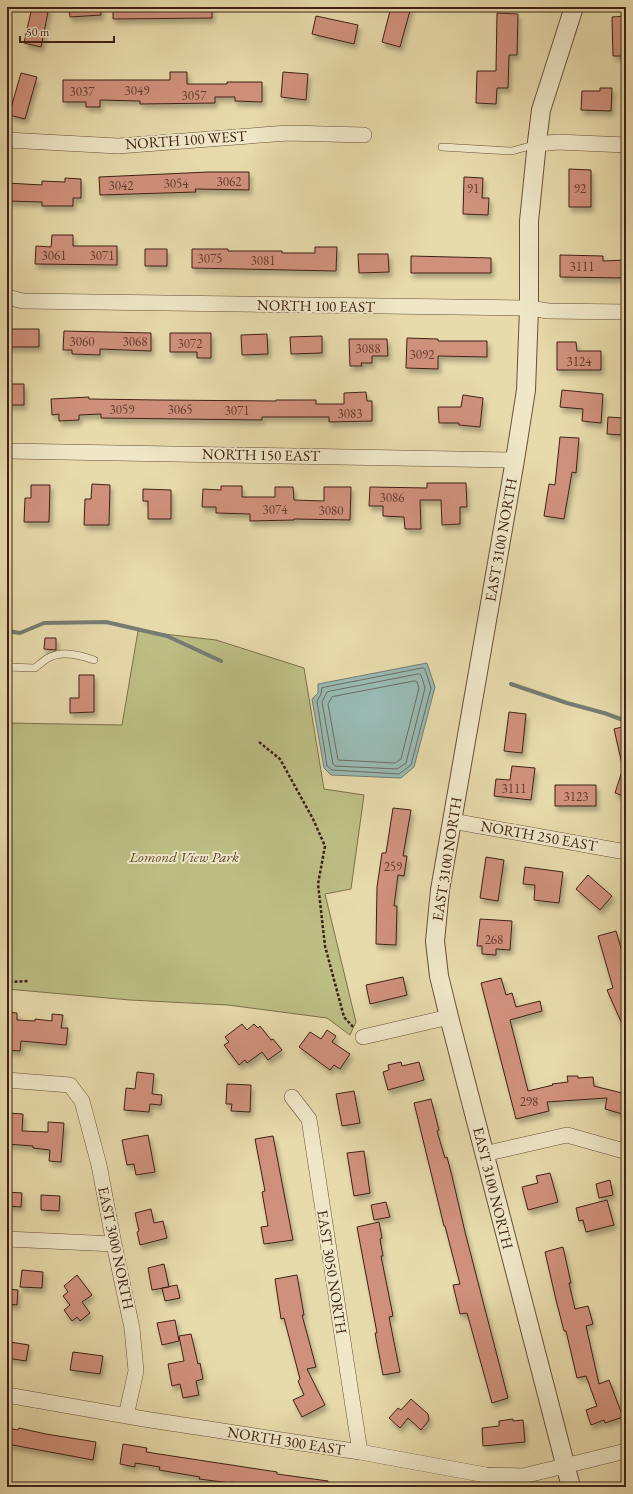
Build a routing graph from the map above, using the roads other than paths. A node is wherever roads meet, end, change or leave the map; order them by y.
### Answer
1 (574, 7) edge
2 (364, 135) dead end
3 (7, 140) edge
4 (537, 144) junction
5 (626, 145) edge
6 (442, 147) dead end
7 (7, 297) edge
8 (529, 308) junction
9 (626, 312) edge
10 (7, 451) edge
11 (515, 460) junction
12 (94, 660) dead end
13 (7, 667) edge
14 (452, 820) junction
15 (626, 852) edge
16 (449, 1017) junction
17 (363, 1037) road end
18 (7, 1080) edge
19 (292, 1097) dead end
20 (626, 1152) edge
21 (484, 1154) junction
22 (7, 1239) edge
23 (114, 1244) junction
24 (7, 1395) edge
25 (126, 1416) junction
26 (626, 1451) edge
27 (360, 1452) junction
28 (565, 1465) junction
29 (571, 1487) edge

1 - 4 street, EAST 3100 NORTH
2 - 3 street, NORTH 100 WEST
4 - 5 street
4 - 6 lane
4 - 8 street, EAST 3100 NORTH
7 - 8 street, NORTH 100 EAST
8 - 9 street, NORTH 100 EAST
8 - 11 street, EAST 3100 NORTH
10 - 11 street, NORTH 150 EAST
11 - 14 street, EAST 3100 NORTH
12 - 13 lane
14 - 15 street, NORTH 250 EAST
14 - 16 street, EAST 3100 NORTH
16 - 17 street
16 - 21 street, EAST 3100 NORTH
18 - 23 street, EAST 3000 NORTH
19 - 27 street, EAST 3050 NORTH
20 - 21 street
21 - 28 street, EAST 3100 NORTH
22 - 23 street
23 - 25 street, EAST 3000 NORTH
24 - 25 street, NORTH 300 EAST
25 - 27 street, NORTH 300 EAST
26 - 28 street, NORTH 300 EAST
27 - 28 street, NORTH 300 EAST
28 - 29 street, EAST 3100 NORTH

